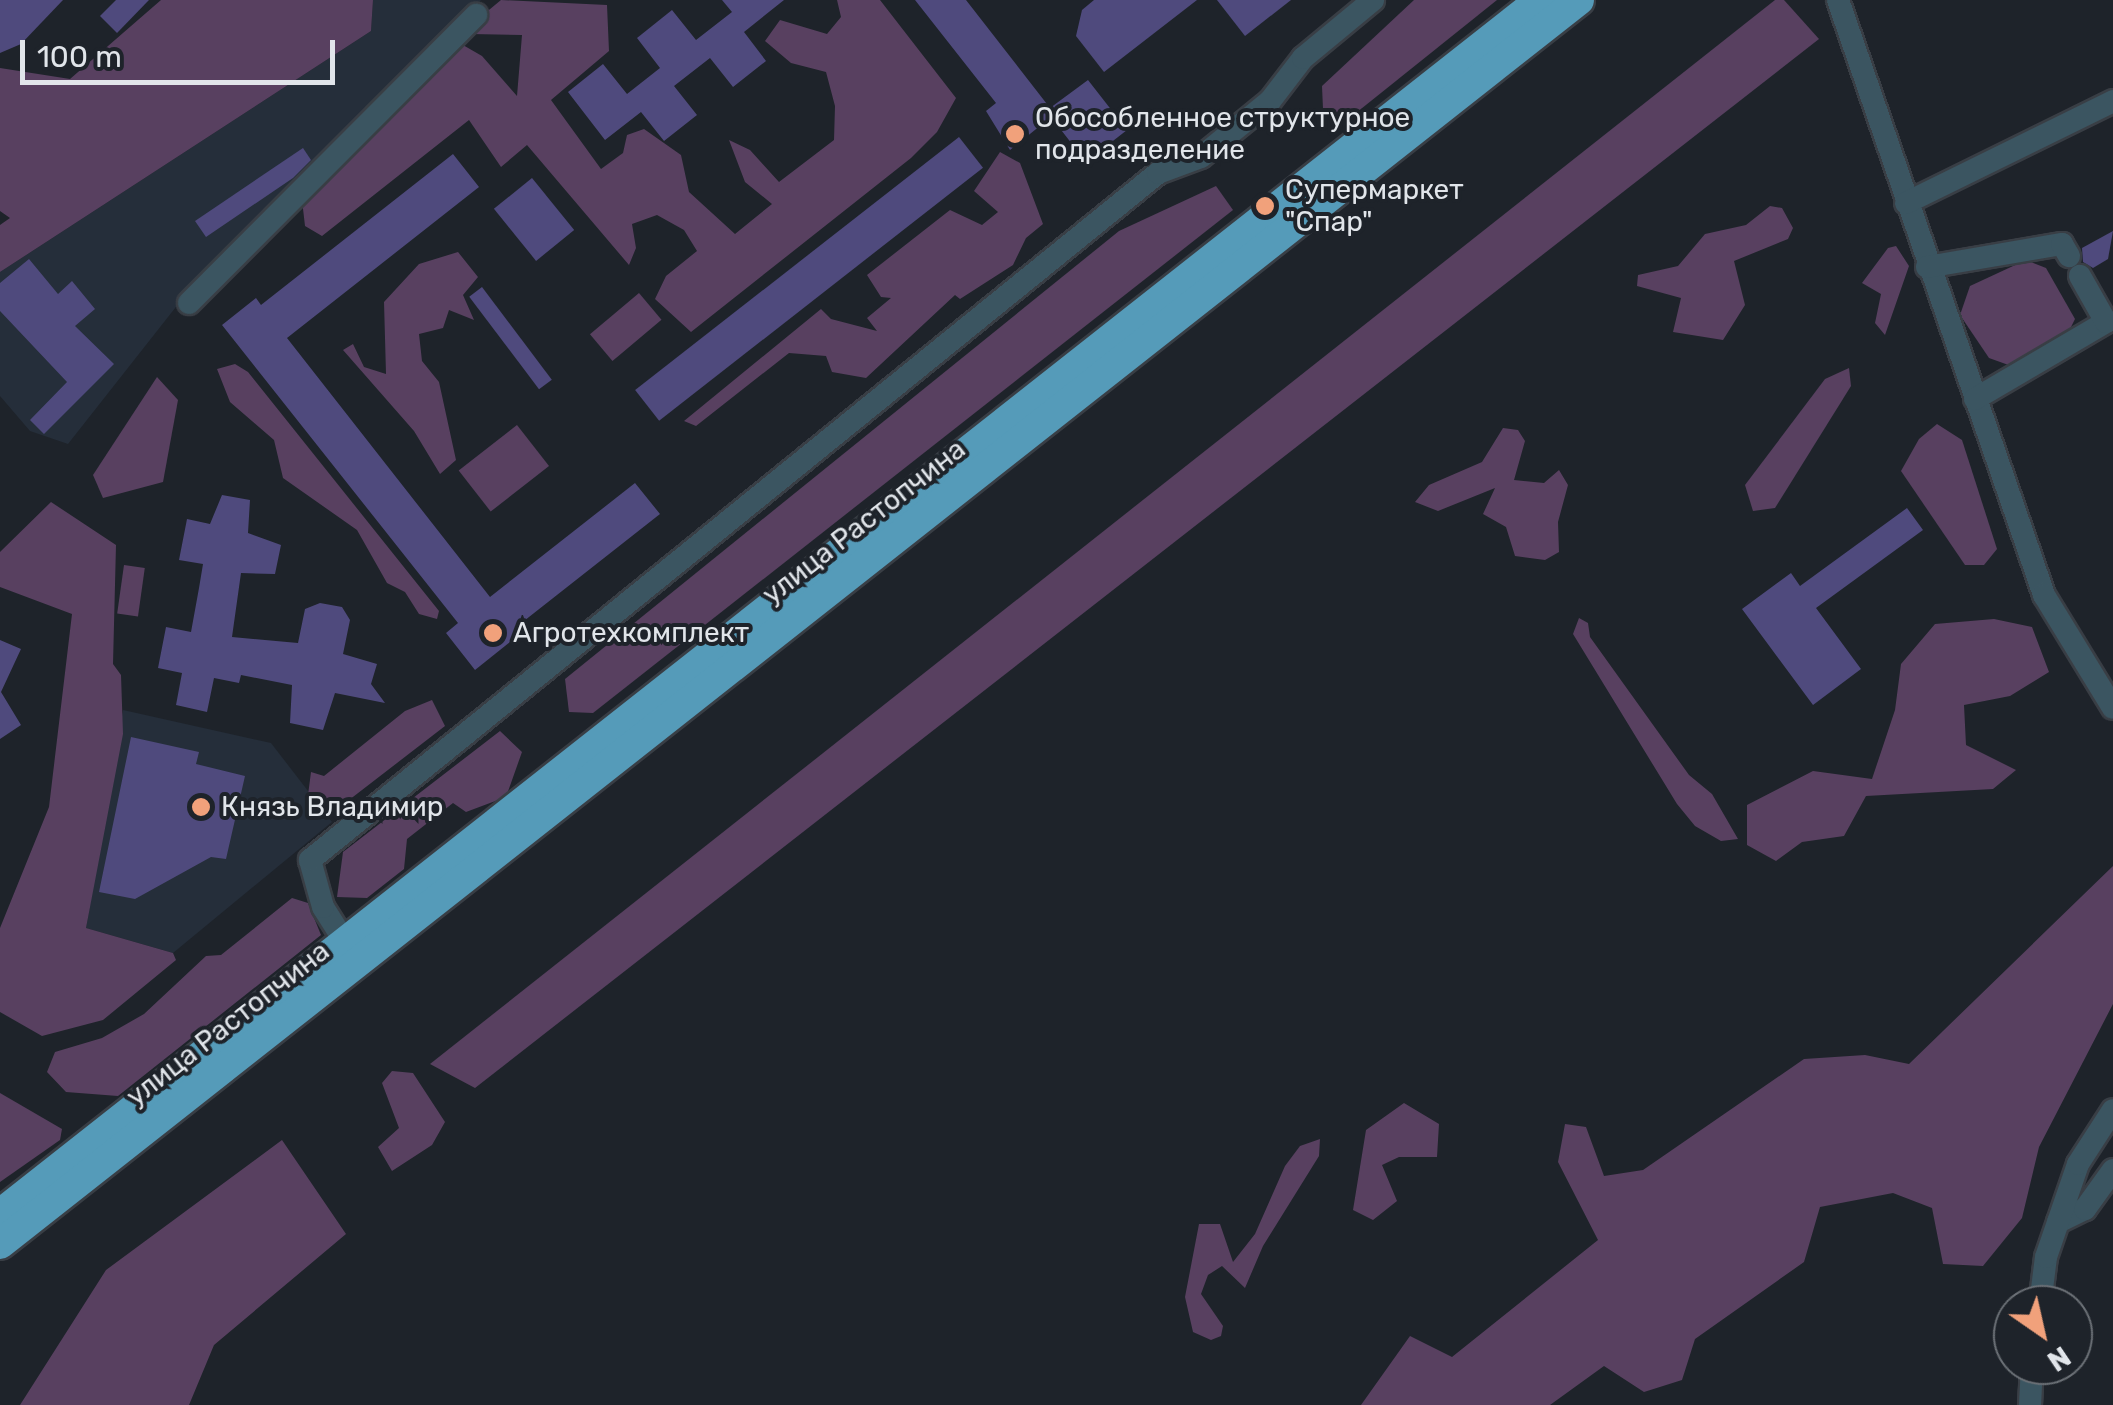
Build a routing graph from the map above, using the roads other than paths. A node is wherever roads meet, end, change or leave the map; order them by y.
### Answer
1 (1373, 0) edge
2 (1540, 0) edge
3 (1579, 0) edge
4 (1838, 0) edge
5 (476, 14) dead end
6 (2113, 101) edge
7 (1906, 203) junction
8 (1927, 268) junction
9 (189, 303) dead end
10 (1975, 399) junction
11 (2113, 708) edge
12 (345, 942) junction
13 (2113, 1110) edge
14 (2113, 1170) edge
15 (0, 1214) edge
16 (2058, 1222) junction
17 (0, 1244) edge
18 (2044, 1285) edge

1 - 12 street, улица Растопчина
2 - 12 highway, улица Растопчина
3 - 17 highway, улица Растопчина
4 - 7 street
5 - 9 street
6 - 7 street
7 - 8 street
8 - 10 street
8 - 10 street
10 - 11 street
12 - 15 highway, улица Растопчина
13 - 16 street
14 - 16 street
16 - 18 street

